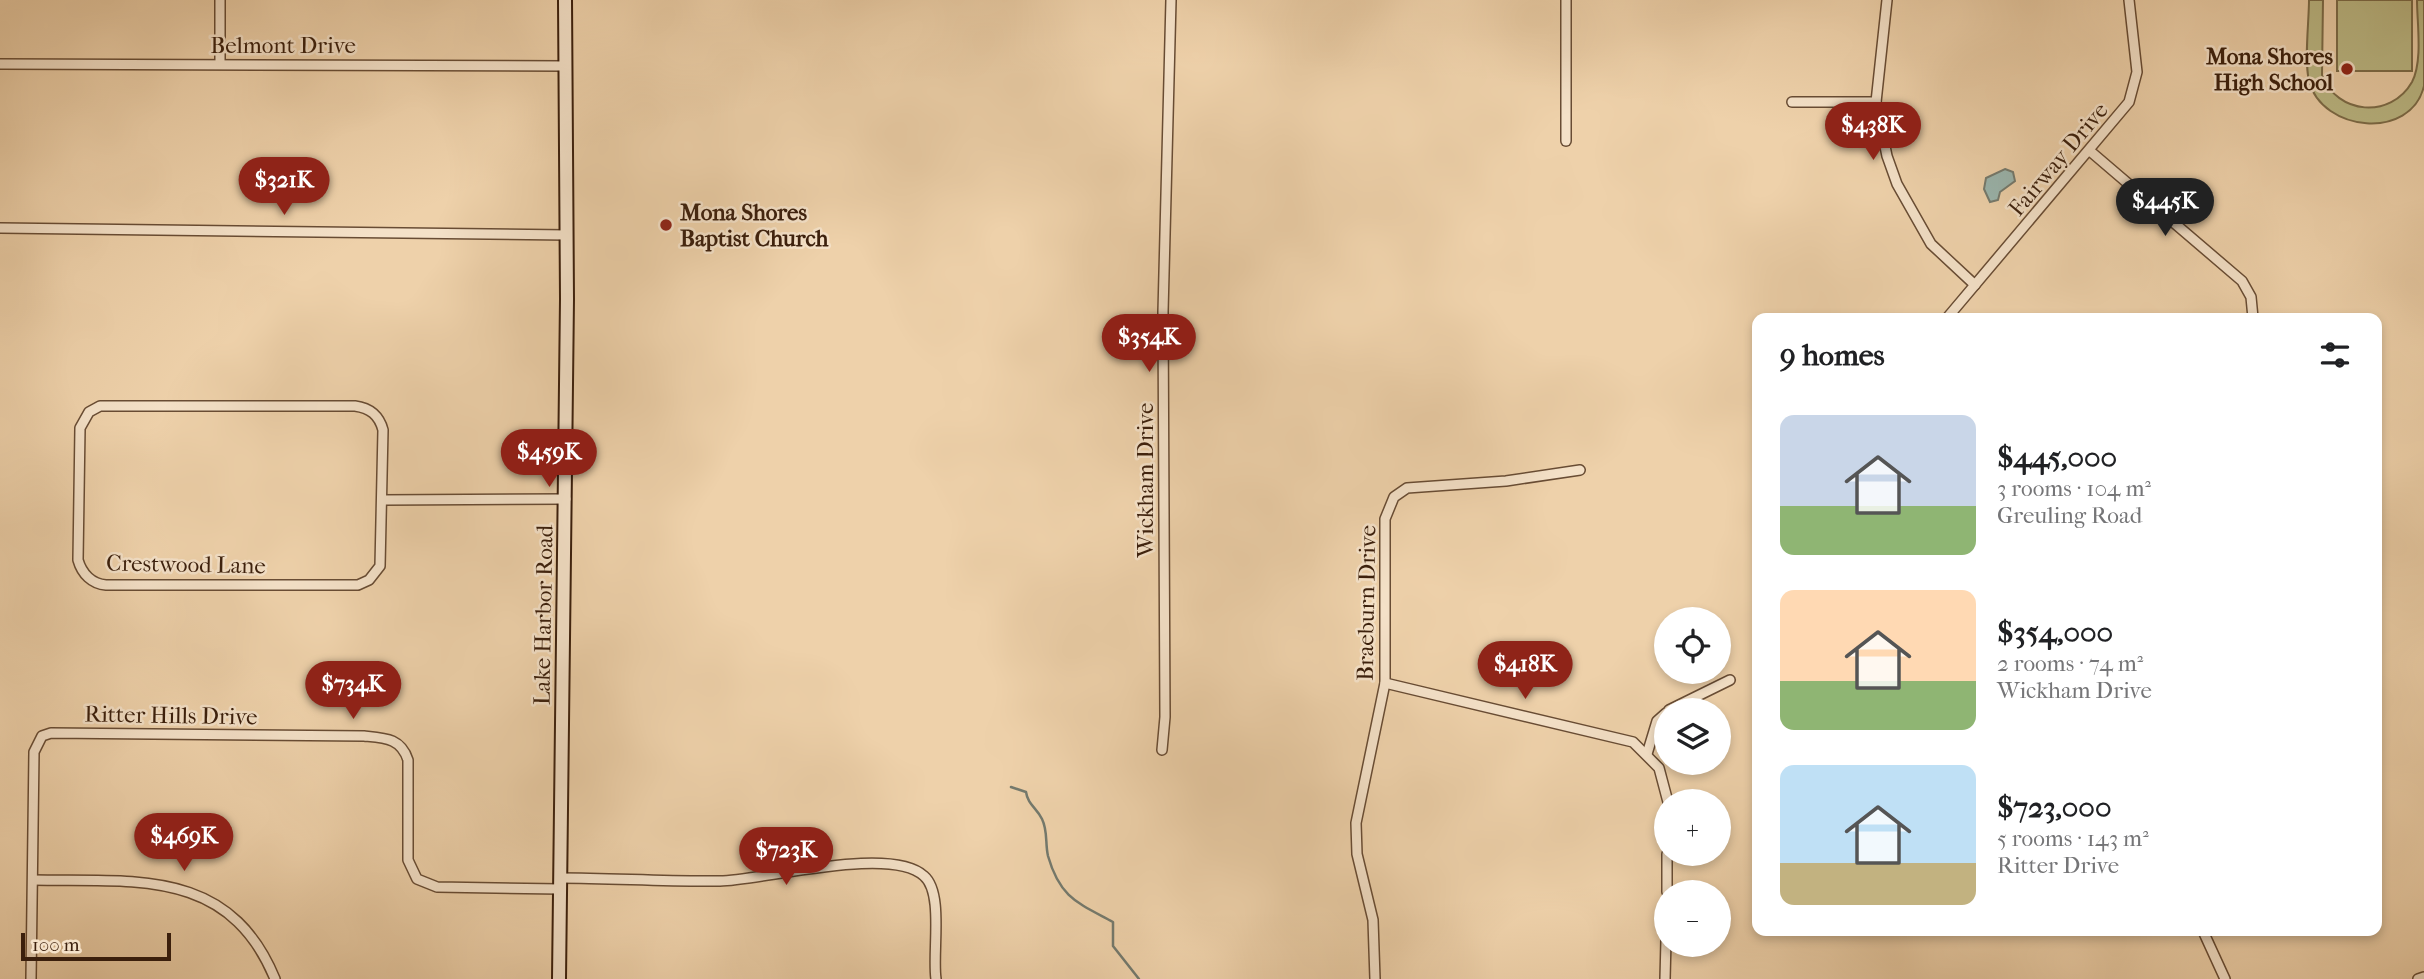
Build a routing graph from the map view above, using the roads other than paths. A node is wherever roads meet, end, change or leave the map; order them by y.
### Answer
1 (220, 0) edge
2 (565, 0) edge
3 (1171, 0) edge
4 (1566, 0) edge
5 (1888, 0) edge
6 (2129, 0) edge
7 (0, 64) edge
8 (220, 64) junction
9 (565, 66) junction
10 (1792, 102) dead end
11 (1876, 102) junction
12 (1566, 141) dead end
13 (2090, 151) junction
14 (0, 229) edge
15 (567, 235) junction
16 (1975, 285) junction
17 (1951, 313) edge
18 (2253, 313) edge
19 (1580, 470) dead end
20 (566, 499) junction
21 (383, 500) junction
22 (1385, 683) junction
23 (1722, 684) edge
24 (1695, 698) edge
25 (1654, 731) edge
26 (1163, 750) dead end
27 (1647, 754) junction
28 (1665, 789) edge
29 (33, 880) junction
30 (560, 884) junction
31 (2205, 936) edge
32 (1666, 957) edge
33 (2424, 977) edge
34 (31, 979) edge
35 (275, 979) edge
36 (559, 979) edge
37 (936, 979) edge
38 (1375, 979) edge
39 (1665, 979) edge
40 (2225, 979) edge
41 (2418, 979) edge

1 - 8 street
2 - 9 street, Lake Harbor Road
3 - 26 street, Wickham Drive
4 - 12 street
5 - 11 street
6 - 13 street, Fairway Drive
7 - 8 street, Belmont Drive
8 - 9 street, Belmont Drive
9 - 15 street, Lake Harbor Road
10 - 11 street
11 - 16 street
13 - 16 street, Fairway Drive
13 - 18 street
14 - 15 street
15 - 20 street, Lake Harbor Road
16 - 17 street, Fairway Drive
19 - 22 street, Braeburn Drive
20 - 21 street
20 - 30 street, Lake Harbor Road
21 - 21 street, Crestwood Lane
22 - 27 street
22 - 38 street, Braeburn Drive
23 - 24 street
25 - 27 street
27 - 28 street
29 - 30 street, Ritter Hills Drive
29 - 34 street
29 - 35 street
30 - 36 street, Lake Harbor Road
30 - 37 street
31 - 40 street
32 - 39 street
33 - 41 street

